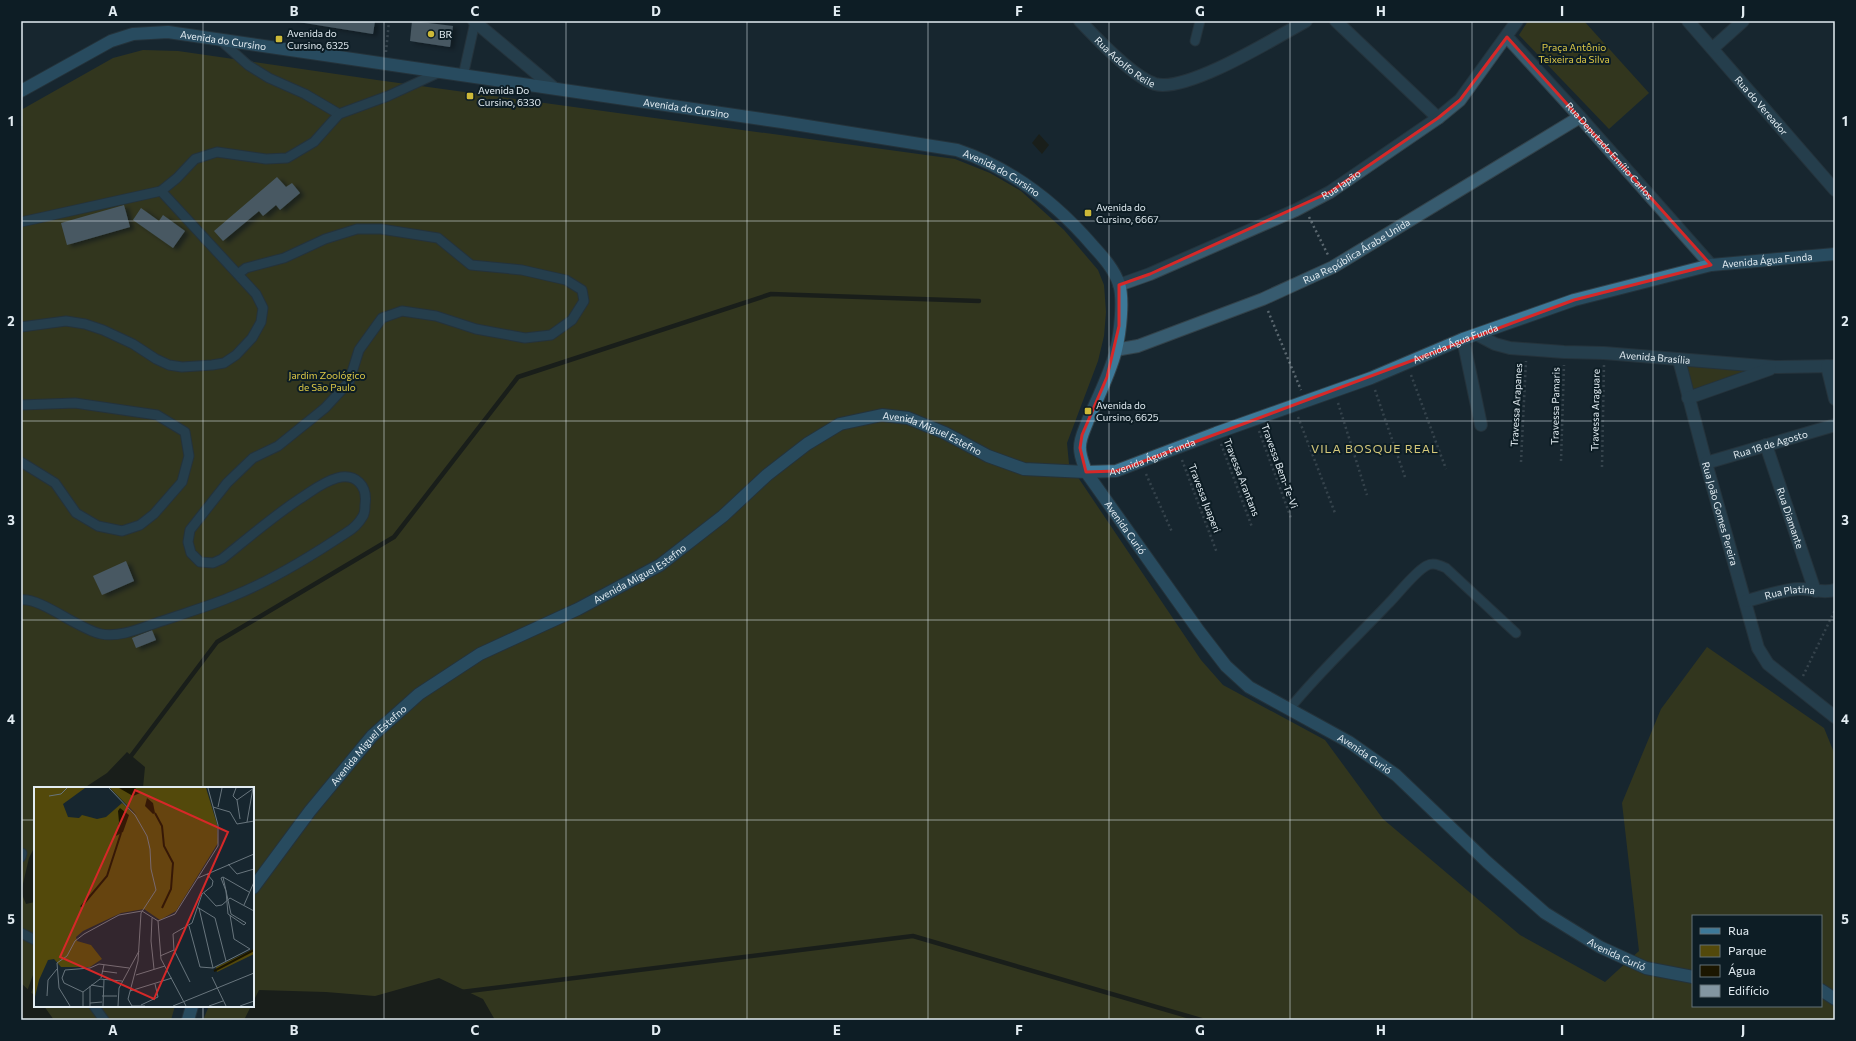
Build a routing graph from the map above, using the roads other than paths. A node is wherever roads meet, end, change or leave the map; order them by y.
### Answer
1 (475, 21) edge
2 (1080, 21) edge
3 (1200, 21) edge
4 (1306, 21) edge
5 (1336, 21) edge
6 (1517, 21) edge
7 (1688, 21) edge
8 (1743, 21) edge
9 (1507, 37) junction
10 (220, 40) junction
11 (1195, 41) dead end
12 (1713, 48) junction
13 (440, 72) junction
14 (463, 76) junction
15 (554, 88) junction
16 (21, 91) edge
17 (339, 114) junction
18 (1580, 117) junction
19 (1438, 118) junction
20 (1835, 190) edge
21 (161, 191) junction
22 (21, 222) edge
23 (1835, 254) edge
24 (1711, 265) junction
25 (238, 274) junction
26 (1119, 285) junction
27 (21, 327) edge
28 (1478, 335) junction
29 (1463, 339) junction
30 (1116, 350) junction
31 (1679, 360) junction
32 (1831, 366) edge
33 (1775, 367) junction
34 (1688, 398) junction
35 (1835, 399) edge
36 (21, 405) edge
37 (1481, 425) dead end
38 (1835, 425) edge
39 (1766, 445) junction
40 (21, 462) edge
41 (1706, 463) junction
42 (1086, 472) junction
43 (1835, 590) edge
44 (1815, 591) junction
45 (21, 600) edge
46 (1746, 601) junction
47 (1516, 633) dead end
48 (1290, 708) junction
49 (1835, 717) edge
50 (254, 887) edge
51 (21, 933) edge
52 (34, 939) edge
53 (1692, 977) edge
54 (1822, 984) edge
55 (1835, 990) edge
56 (1822, 991) edge
57 (1835, 999) edge
58 (95, 1007) edge
59 (192, 1007) edge
60 (104, 1020) edge
61 (188, 1020) edge

1 - 14 lane
1 - 15 street
2 - 4 street, Rua Adolfo Reile
3 - 11 lane
5 - 19 street
6 - 9 street, Rua Japão
7 - 12 street, Rua do Vereador
8 - 12 street
9 - 18 street, Rua Deputado Emílio Carlos
9 - 19 street, Rua Japão
10 - 13 main road, Avenida do Cursino
10 - 16 main road, Avenida do Cursino
10 - 17 lane
12 - 20 street, Rua do Vereador
13 - 14 main road, Avenida do Cursino
13 - 17 lane
14 - 15 main road, Avenida do Cursino
15 - 26 main road, Avenida do Cursino
17 - 21 lane
18 - 24 street, Rua Deputado Emílio Carlos
18 - 30 street, Rua República Árabe Unida
19 - 26 street, Rua Japão
21 - 22 lane
21 - 25 lane
23 - 24 main road, Avenida Água Funda
24 - 28 main road, Avenida Água Funda
25 - 27 lane
25 - 45 lane
26 - 30 main road, Avenida do Cursino
28 - 29 main road, Avenida Água Funda
28 - 31 street, Avenida Brasília
29 - 37 street
29 - 42 main road, Avenida Água Funda
30 - 42 main road, Avenida do Cursino
31 - 33 street, Avenida Brasília
31 - 34 street, Rua João Gomes Pereira
32 - 33 street, Avenida Brasília
32 - 35 street
33 - 34 street
34 - 41 street, Rua João Gomes Pereira
36 - 40 lane
38 - 39 street, Rua 18 de Agosto
39 - 41 street, Rua 18 de Agosto
39 - 44 street, Rua Diamante
41 - 46 street, Rua João Gomes Pereira
42 - 48 main road, Avenida Curió
42 - 50 main road, Avenida Miguel Estefno
43 - 44 street, Rua Platina
44 - 46 street, Rua Platina
46 - 49 street, Rua João Gomes Pereira
47 - 48 lane
48 - 53 main road, Avenida Curió
51 - 52 lane
54 - 55 main road
56 - 57 main road
58 - 60 lane
59 - 61 main road

